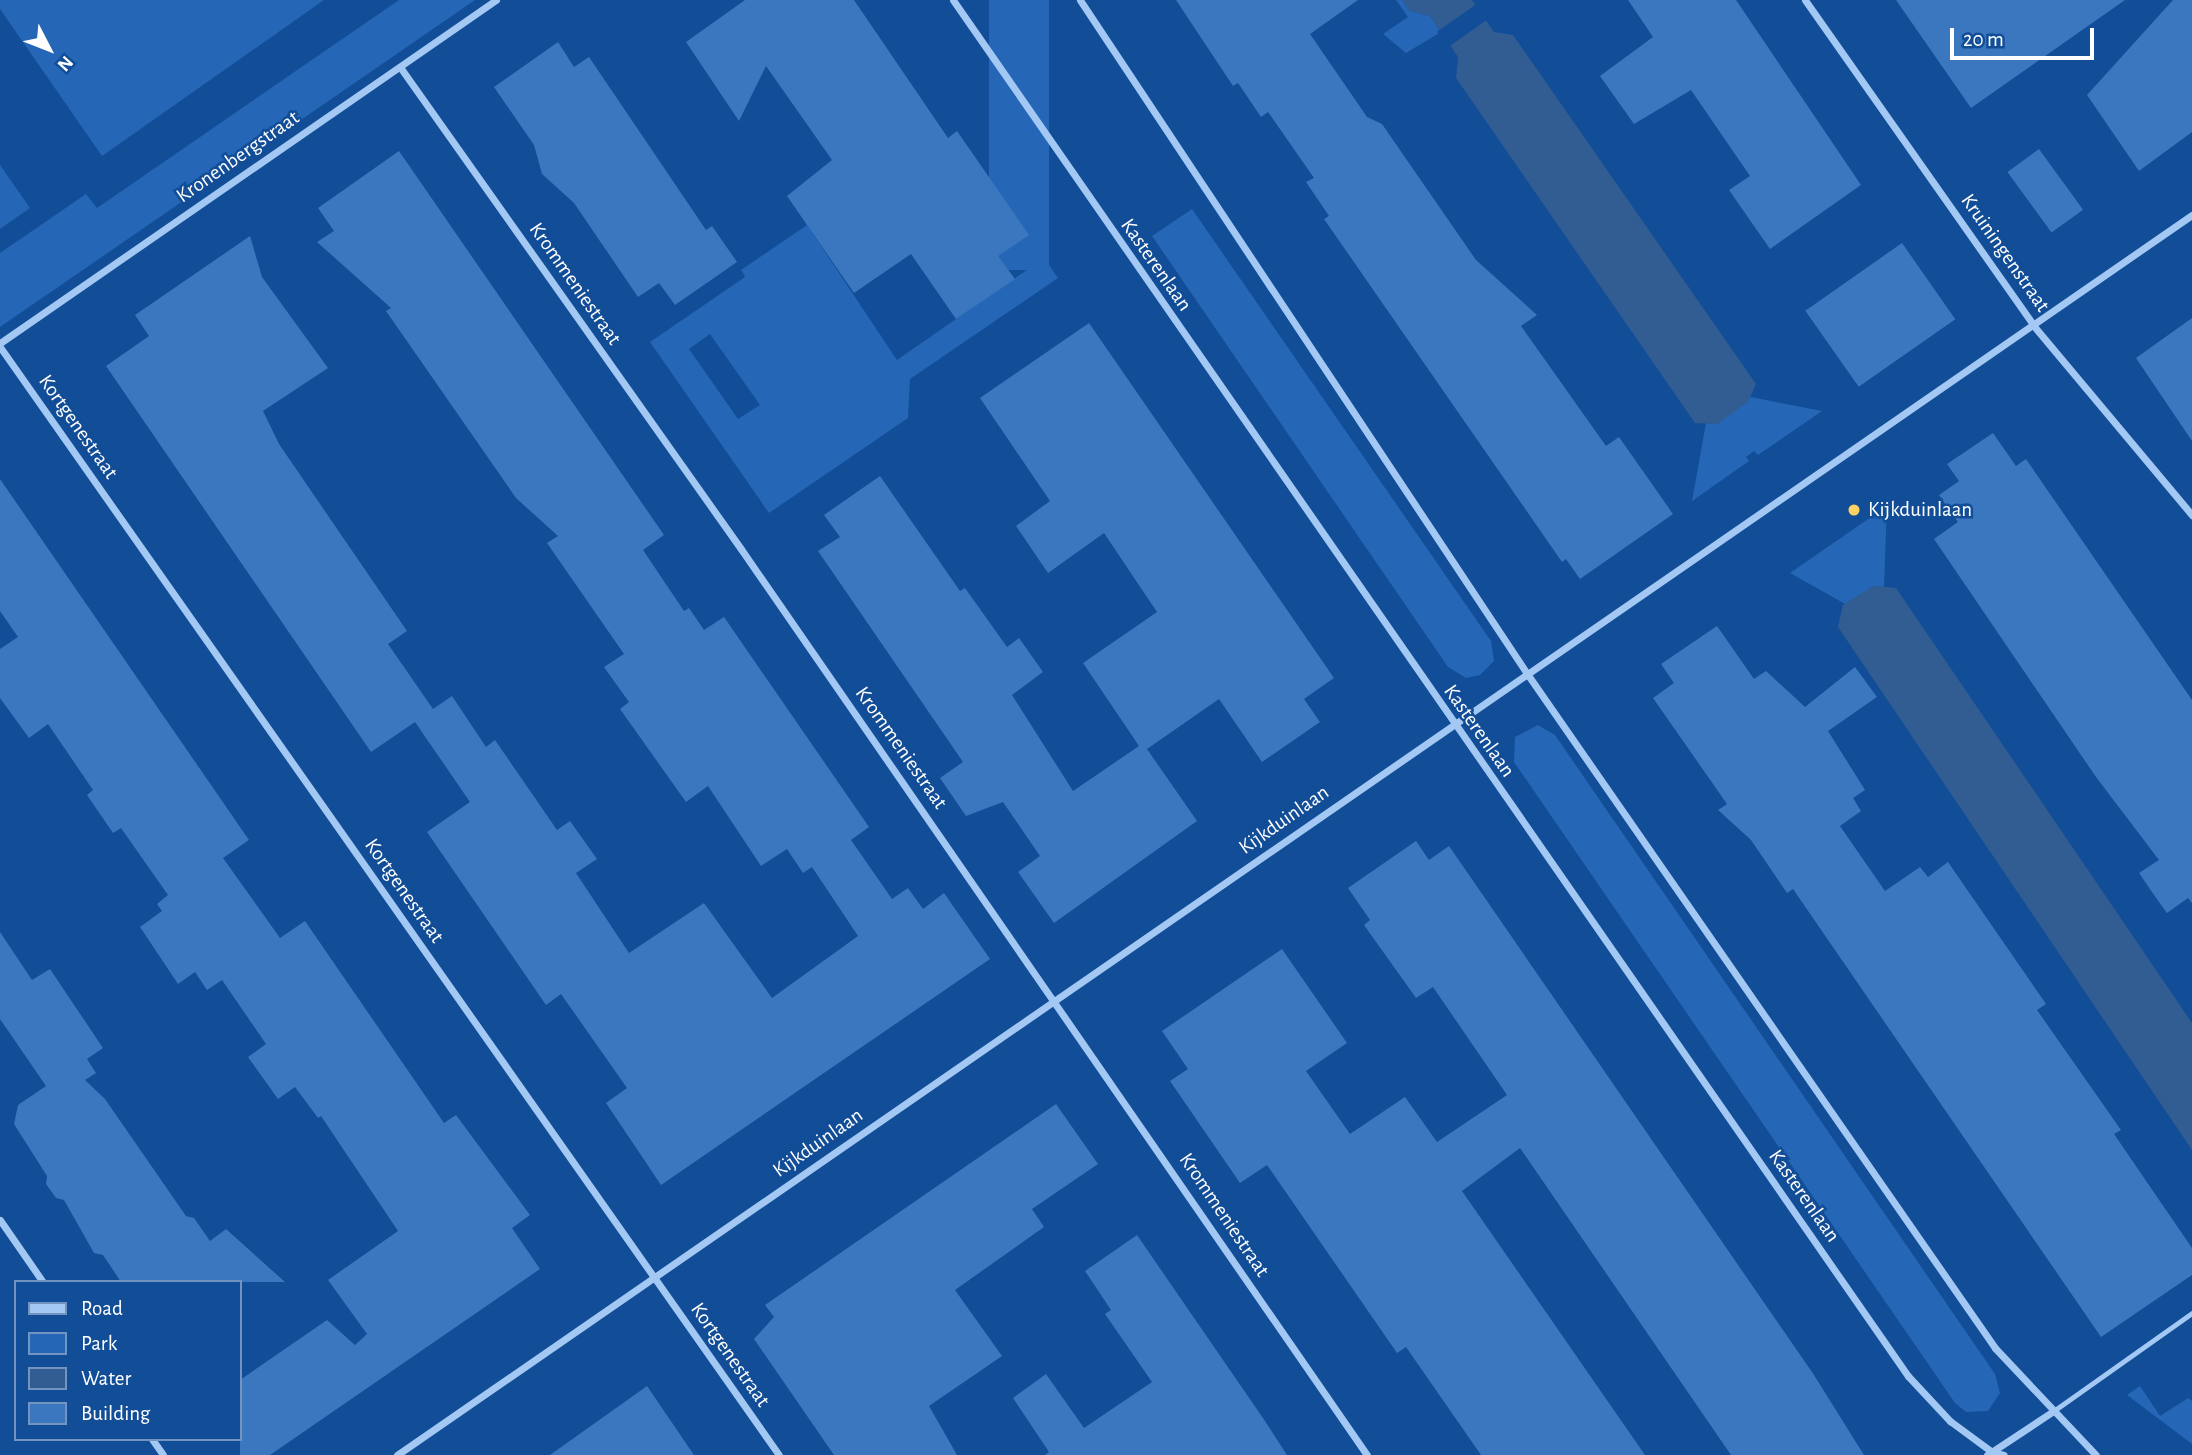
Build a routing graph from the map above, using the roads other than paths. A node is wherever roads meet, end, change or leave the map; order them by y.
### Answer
1 (496, 0) edge
2 (953, 0) edge
3 (1080, 0) edge
4 (1805, 0) edge
5 (400, 67) junction
6 (2192, 215) edge
7 (2033, 325) junction
8 (0, 345) edge
9 (2192, 515) edge
10 (1528, 675) junction
11 (1453, 724) junction
12 (1055, 1000) junction
13 (0, 1220) edge
14 (654, 1277) junction
15 (42, 1280) edge
16 (2192, 1314) edge
17 (2052, 1412) junction
18 (1989, 1453) edge
19 (397, 1455) edge
20 (779, 1455) edge
21 (1367, 1455) edge
22 (2004, 1455) edge
23 (2096, 1455) edge

1 - 5 street, Kronenbergstraat
2 - 11 street, Kasterenlaan
3 - 10 street
4 - 7 street, Kruiningenstraat
5 - 8 street, Kronenbergstraat
5 - 12 street, Krommeniestraat
6 - 7 street, Kijkduinlaan
7 - 9 street, Kruiningenstraat
7 - 10 street, Kijkduinlaan
8 - 14 street, Kortgenestraat
10 - 11 street, Kijkduinlaan
10 - 17 street
11 - 12 street, Kijkduinlaan
11 - 18 street, Kasterenlaan
12 - 14 street, Kijkduinlaan
12 - 21 street, Krommeniestraat
13 - 15 street
14 - 19 street, Kijkduinlaan
14 - 20 street, Kortgenestraat
16 - 17 lane
17 - 18 street
17 - 23 street
18 - 22 street, Kasterenlaan

